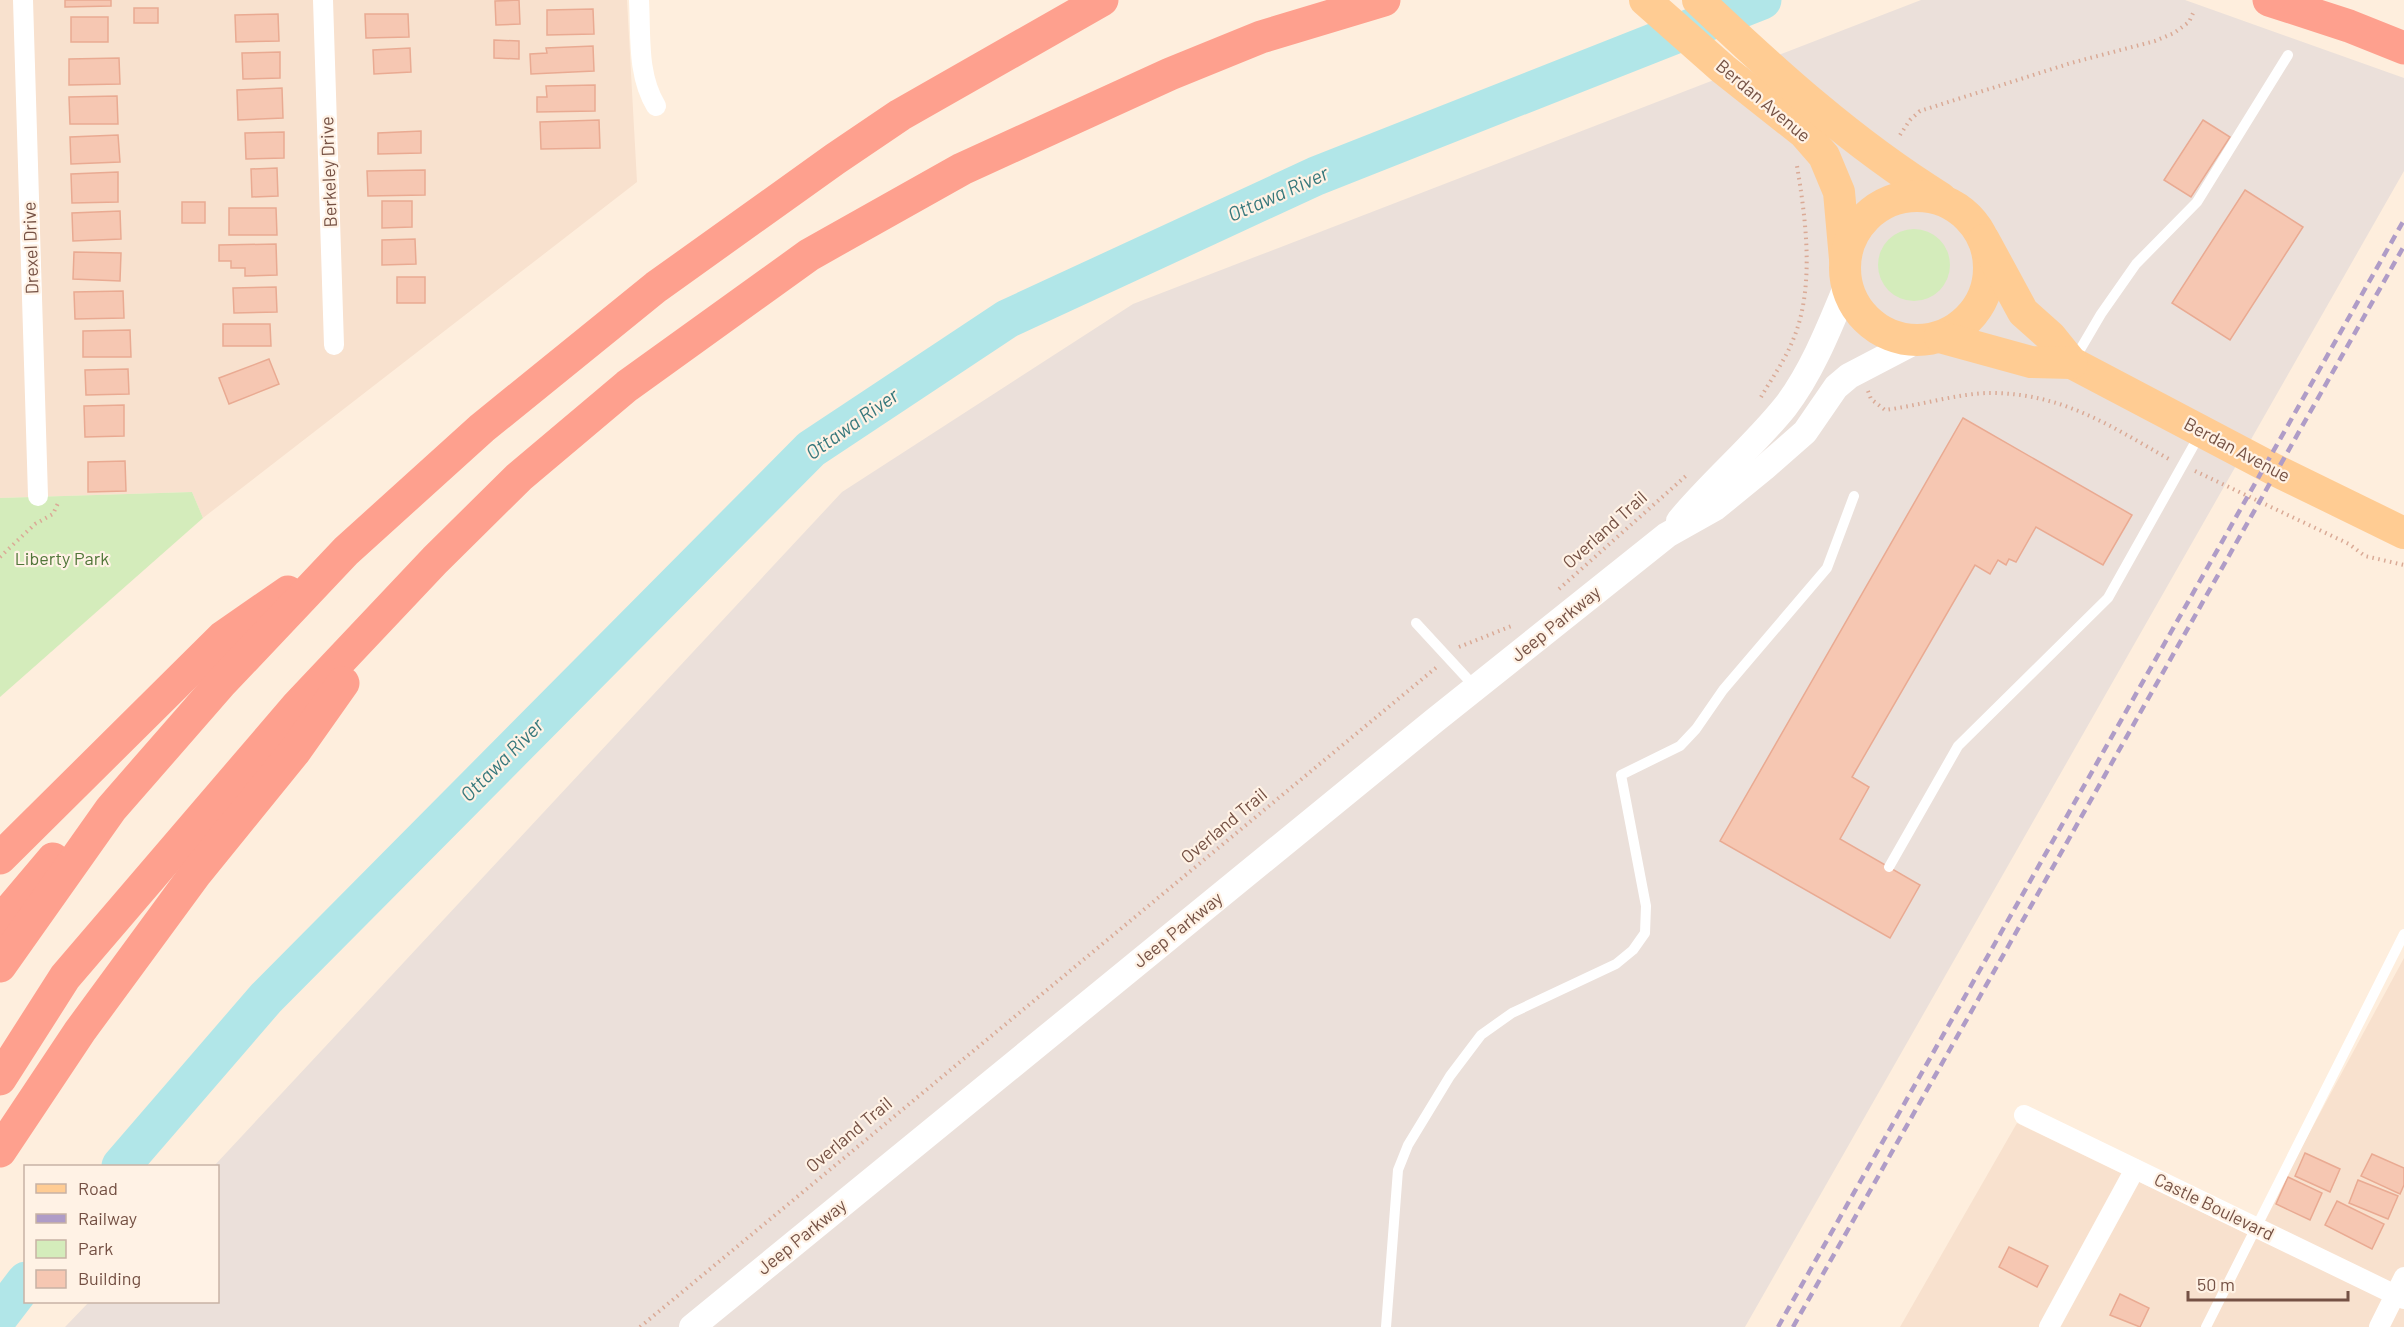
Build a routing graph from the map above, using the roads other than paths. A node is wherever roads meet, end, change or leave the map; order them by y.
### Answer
1 (23, 0) edge
2 (323, 0) edge
3 (639, 0) edge
4 (1102, 0) edge
5 (1384, 0) edge
6 (1698, 0) edge
7 (2269, 0) edge
8 (1649, 4) edge
9 (2404, 48) edge
10 (2289, 55) dead end
11 (656, 106) dead end
12 (1953, 206) junction
13 (1984, 240) junction
14 (1846, 273) junction
15 (1928, 339) junction
16 (334, 345) dead end
17 (2072, 363) junction
18 (2202, 431) junction
19 (38, 496) dead end
20 (1854, 496) dead end
21 (2404, 533) edge
22 (1667, 535) junction
23 (346, 551) junction
24 (416, 580) junction
25 (1416, 623) dead end
26 (1476, 688) junction
27 (111, 809) junction
28 (0, 858) edge
29 (1889, 867) dead end
30 (0, 922) edge
31 (2404, 934) edge
32 (0, 966) edge
33 (0, 1079) edge
34 (2024, 1115) dead end
35 (0, 1150) edge
36 (2135, 1169) junction
37 (2255, 1227) junction
38 (2401, 1290) edge
39 (692, 1327) edge
40 (1386, 1327) edge
41 (2049, 1327) edge
42 (2206, 1327) edge
43 (2379, 1327) edge

1 - 19 street, Drexel Drive
2 - 16 street, Berkeley Drive
3 - 11 street
4 - 23 highway
5 - 24 highway
6 - 12 main road, Berdan Avenue
7 - 9 highway
8 - 14 main road, Berdan Avenue
10 - 17 lane
12 - 13 main road
12 - 14 main road
13 - 15 main road
13 - 17 main road, Berdan Avenue
14 - 15 main road
14 - 22 street, Jeep Parkway
15 - 17 main road, Berdan Avenue
15 - 22 street, Jeep Parkway
17 - 18 main road, Berdan Avenue
18 - 21 main road, Berdan Avenue
18 - 29 lane
20 - 40 lane
22 - 26 street, Jeep Parkway
23 - 27 highway
23 - 28 highway
24 - 33 highway
24 - 35 highway
25 - 26 lane
26 - 39 street, Jeep Parkway
27 - 30 highway
27 - 32 highway
31 - 37 lane
34 - 36 street, Castle Boulevard
36 - 37 street, Castle Boulevard
36 - 41 street
37 - 38 street, Castle Boulevard
37 - 42 lane
38 - 43 street

